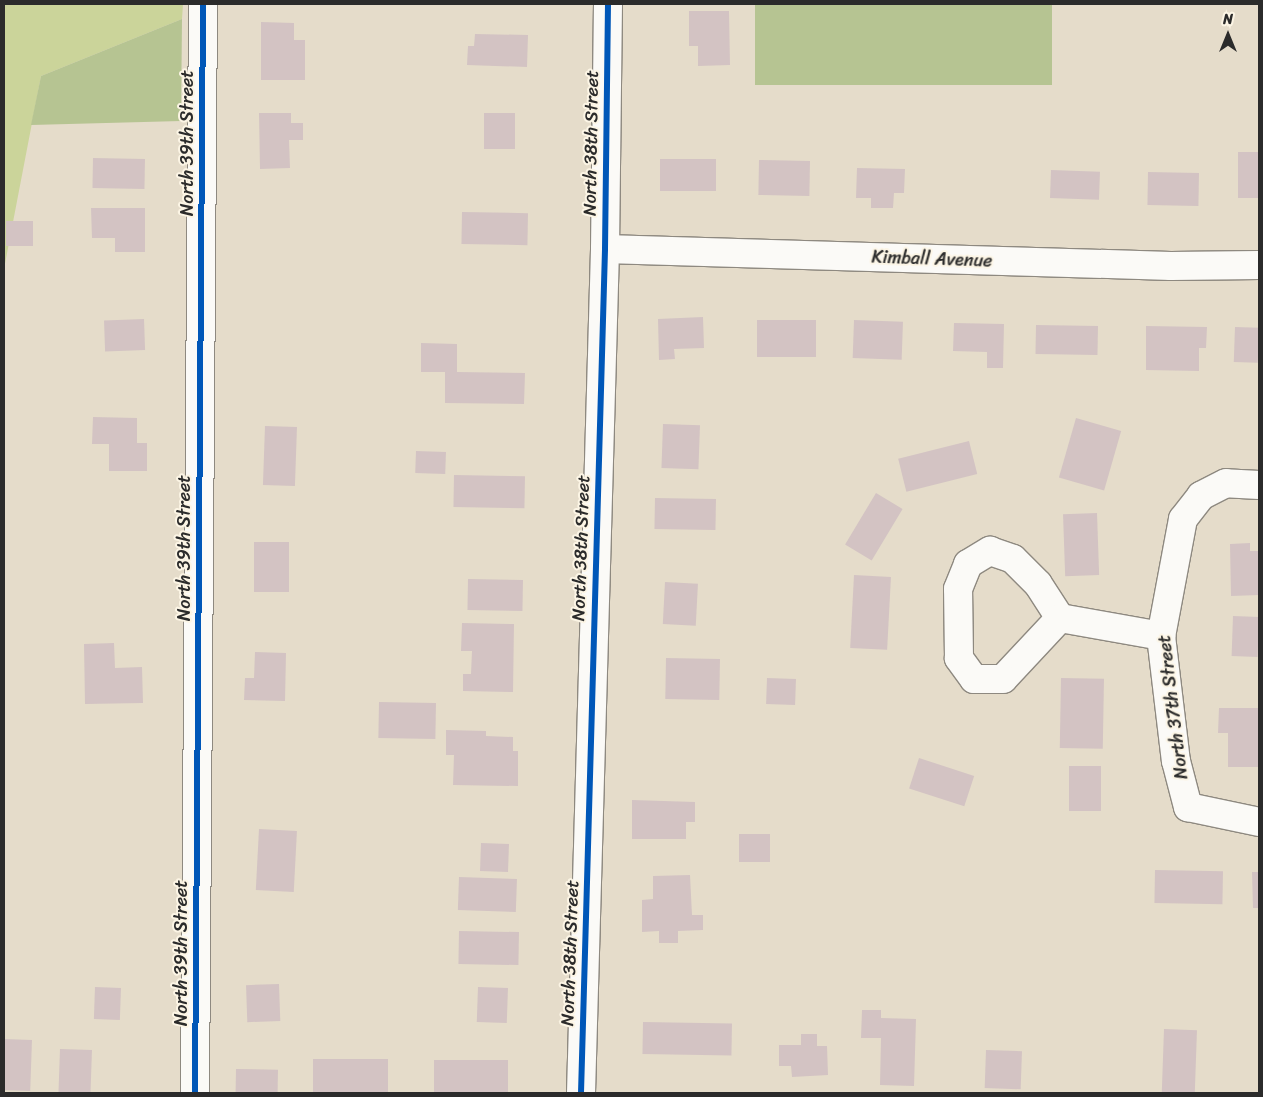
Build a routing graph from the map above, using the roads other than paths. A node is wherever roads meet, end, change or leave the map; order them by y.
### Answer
1 (204, 4) edge
2 (608, 4) edge
3 (604, 249) junction
4 (1259, 265) edge
5 (1259, 485) edge
6 (1060, 618) junction
7 (1161, 636) junction
8 (1259, 822) edge
9 (195, 1093) edge
10 (581, 1093) edge

1 - 9 street, North 39th Street
2 - 3 street, North 38th Street
3 - 4 street, Kimball Avenue
3 - 10 street, North 38th Street
5 - 7 street, North 37th Street
6 - 6 street
6 - 7 street
7 - 8 street, North 37th Street

